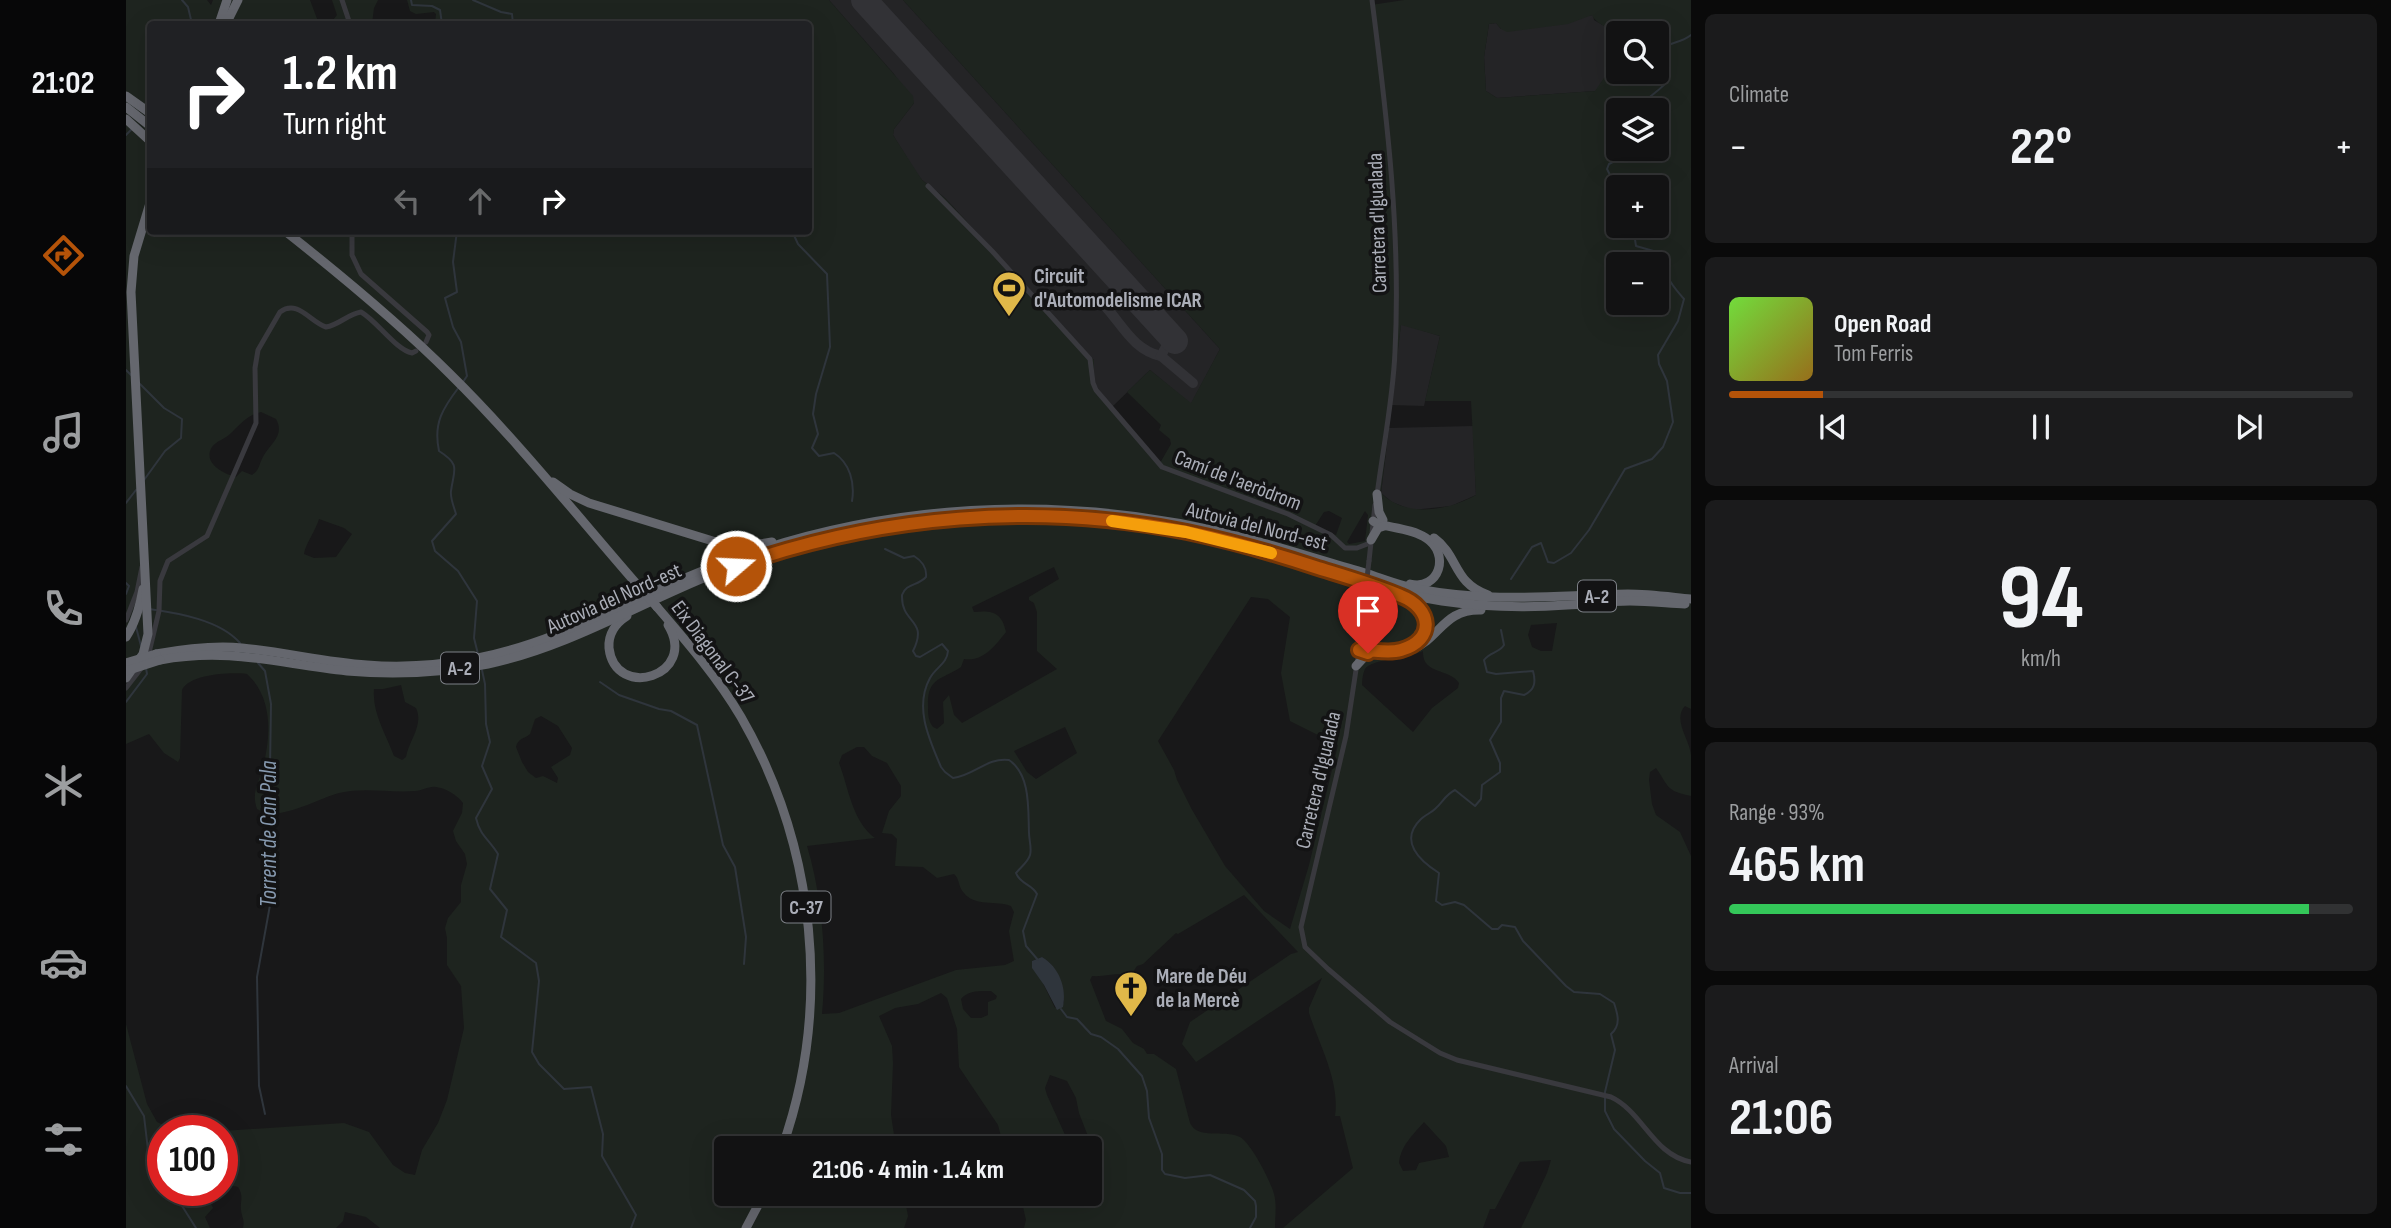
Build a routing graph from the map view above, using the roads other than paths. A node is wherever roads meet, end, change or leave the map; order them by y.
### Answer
1 (228, 0) edge
2 (236, 0) edge
3 (342, 0) edge
4 (1372, 0) edge
5 (223, 21) edge
6 (224, 21) edge
7 (349, 21) edge
8 (126, 96) edge
9 (126, 107) edge
10 (147, 111) edge
11 (126, 119) edge
12 (147, 123) edge
13 (147, 138) edge
14 (928, 186) dead end
15 (147, 212) edge
16 (282, 235) edge
17 (290, 235) edge
18 (298, 235) edge
19 (352, 235) edge
20 (337, 273) junction
21 (358, 290) junction
22 (426, 342) dead end
23 (416, 351) dead end
24 (531, 460) junction
25 (1377, 494) joint
26 (1380, 522) junction
27 (798, 538) junction
28 (1371, 542) junction
29 (1364, 573) junction
30 (684, 586) junction
31 (1387, 590) junction
32 (1503, 598) junction
33 (1691, 599) edge
34 (1691, 605) edge
35 (1563, 606) junction
36 (142, 607) junction
37 (659, 609) junction
38 (129, 621) edge
39 (126, 637) edge
40 (1364, 648) junction
41 (1399, 650) junction
42 (158, 657) junction
43 (126, 663) edge
44 (1356, 666) joint
45 (126, 671) edge
46 (126, 678) edge
47 (126, 688) edge
48 (786, 1136) edge
49 (1691, 1163) edge
50 (758, 1206) edge
51 (746, 1228) edge

1 - 5 highway
2 - 6 highway
3 - 7 street
4 - 25 street, Carretera d'Igualada
8 - 10 highway
9 - 12 highway
11 - 13 highway
14 - 28 street, Camí de l'aeròdrom
15 - 36 highway
16 - 20 highway
17 - 20 highway, Eix Diagonal C-37 / C-37
18 - 21 highway
19 - 22 street
20 - 21 highway, Eix Diagonal C-37 / C-37
21 - 24 highway, Eix Diagonal C-37 / C-37
23 - 47 street
24 - 27 highway
24 - 37 highway, Eix Diagonal C-37 / C-37, bridge
25 - 26 highway
26 - 28 highway
26 - 29 highway
26 - 32 highway
27 - 29 highway, Autovia del Nord-est / A-2
27 - 42 highway, Autovia del Nord-est / A-2
28 - 40 street, bridge
29 - 32 highway, Autovia del Nord-est / A-2
30 - 31 highway, Autovia del Nord-est / A-2
30 - 37 highway
30 - 42 highway, Autovia del Nord-est / A-2
31 - 35 highway, Autovia del Nord-est / A-2
31 - 41 highway
32 - 33 highway, Autovia del Nord-est / A-2
34 - 35 highway, Autovia del Nord-est / A-2
35 - 41 highway
36 - 38 highway
36 - 46 highway
37 - 48 highway, Eix Diagonal C-37 / C-37
38 - 39 highway
40 - 41 highway
40 - 44 highway
42 - 43 highway, Autovia del Nord-est / A-2, bridge
42 - 45 highway, Autovia del Nord-est / A-2, bridge
44 - 49 street, Carretera d'Igualada
50 - 51 highway

